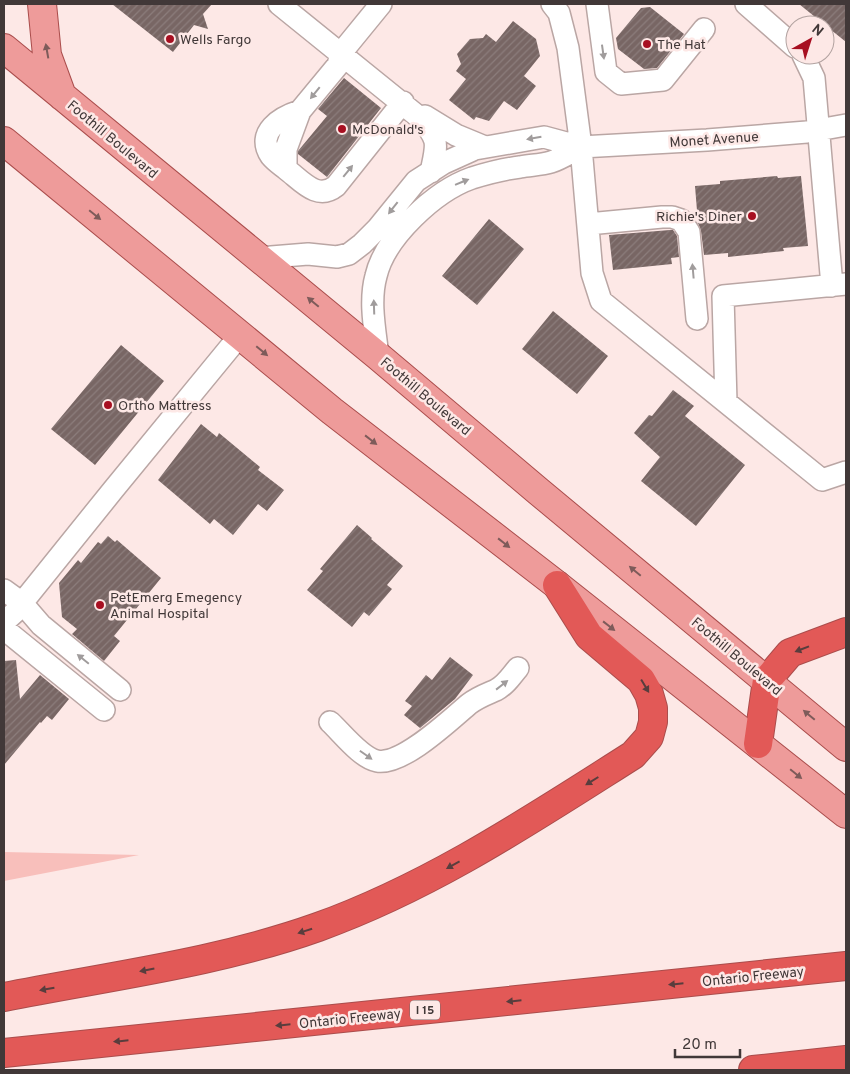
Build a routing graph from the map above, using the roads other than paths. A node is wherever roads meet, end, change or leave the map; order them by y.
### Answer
1 (42, 4) edge
2 (279, 4) edge
3 (381, 4) edge
4 (552, 4) edge
5 (597, 4) edge
6 (746, 4) edge
7 (704, 29) dead end
8 (785, 37) edge
9 (4, 48) edge
10 (341, 53) junction
11 (808, 65) edge
12 (62, 96) junction
13 (403, 102) junction
14 (846, 125) edge
15 (819, 129) junction
16 (4, 140) edge
17 (581, 146) junction
18 (485, 147) junction
19 (430, 172) junction
20 (588, 224) junction
21 (259, 258) junction
22 (839, 285) edge
23 (697, 319) dead end
24 (241, 334) junction
25 (378, 356) junction
26 (726, 402) junction
27 (846, 472) edge
28 (556, 585) junction
29 (4, 590) edge
30 (22, 603) junction
31 (4, 622) edge
32 (4, 629) edge
33 (846, 632) edge
34 (518, 668) dead end
35 (767, 680) junction
36 (120, 690) dead end
37 (104, 710) dead end
38 (330, 722) dead end
39 (758, 744) junction
40 (846, 747) edge
41 (846, 814) edge
42 (846, 966) edge
43 (4, 997) edge
44 (4, 1053) edge
45 (846, 1060) edge
46 (753, 1070) edge

12 -> 1 main road
2 - 10 street
3 - 10 street
4 - 17 street
5 -> 7 street
6 - 8 street
9 - 12 main road, Foothill Boulevard
10 - 13 street
10 -> 13 street
11 - 15 street
12 - 21 main road, Foothill Boulevard
13 - 18 street
13 - 19 street
14 - 15 street, Monet Avenue
15 - 17 street, Monet Avenue
15 - 22 street
16 -> 24 main road
17 -> 18 street, Monet Avenue
17 - 20 street
25 -> 17 street, Monet Avenue
18 - 19 street, Monet Avenue
19 -> 21 street, Monet Avenue
23 -> 20 street
20 - 26 street
25 -> 21 main road, Foothill Boulevard
22 - 26 street
24 -> 28 main road
24 - 30 street
35 -> 25 main road, Foothill Boulevard
26 - 27 street
28 -> 39 main road
28 -> 43 highway
29 - 30 street
30 - 31 street
36 -> 30 street
32 - 37 street
33 -> 35 highway
38 -> 34 street
35 - 39 highway
40 -> 35 main road, Foothill Boulevard
39 -> 41 main road
42 -> 44 highway, Ontario Freeway / I 15
45 - 46 highway

